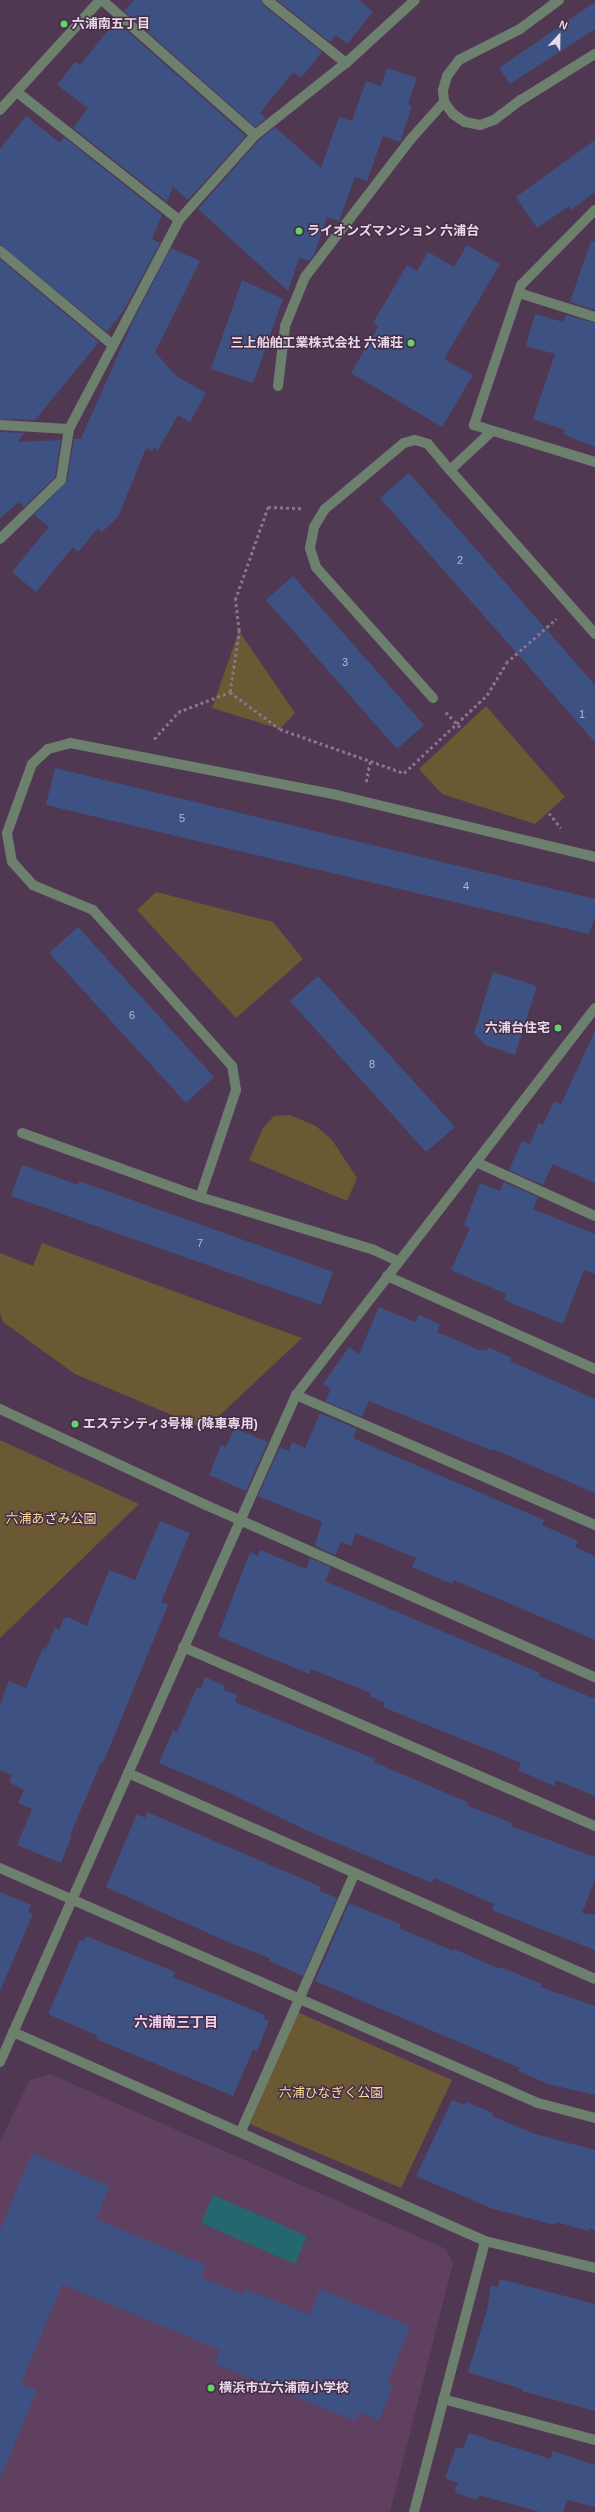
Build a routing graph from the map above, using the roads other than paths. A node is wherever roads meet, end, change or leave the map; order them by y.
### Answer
1 (101, 0) edge
2 (267, 0) edge
3 (415, 0) edge
4 (559, 0) edge
5 (595, 54) edge
6 (346, 63) junction
7 (17, 92) junction
8 (444, 102) junction
9 (0, 110) edge
10 (255, 135) junction
11 (595, 210) edge
12 (179, 220) junction
13 (0, 251) edge
14 (519, 293) junction
15 (595, 317) edge
16 (113, 345) junction
17 (278, 386) dead end
18 (0, 425) edge
19 (69, 429) junction
20 (492, 431) junction
21 (595, 462) edge
22 (450, 470) junction
23 (0, 539) edge
24 (595, 634) edge
25 (433, 698) dead end
26 (595, 857) edge
27 (595, 1008) edge
28 (22, 1133) dead end
29 (476, 1162) junction
30 (200, 1197) junction
31 (595, 1216) edge
32 (398, 1261) junction
33 (386, 1276) junction
34 (595, 1369) edge
35 (296, 1395) junction
36 (0, 1410) edge
37 (240, 1520) junction
38 (595, 1525) edge
39 (183, 1647) junction
40 (595, 1677) edge
41 (128, 1773) junction
42 (595, 1826) edge
43 (0, 1868) edge
44 (355, 1873) junction
45 (71, 1900) junction
46 (594, 1976) edge
47 (298, 2000) junction
48 (13, 2032) junction
49 (0, 2062) edge
50 (595, 2118) edge
51 (241, 2131) junction
52 (485, 2241) junction
53 (595, 2268) edge
54 (442, 2399) junction
55 (595, 2440) edge
56 (414, 2512) edge

1 - 7 street
1 - 10 street
2 - 6 street
3 - 6 street
4 - 8 street
5 - 8 street
6 - 10 street
7 - 9 street
7 - 12 street
8 - 17 street
10 - 12 street
11 - 14 street
12 - 16 street
13 - 16 street
14 - 15 street
14 - 20 street
16 - 19 street
18 - 19 street
19 - 23 street
20 - 21 street
20 - 22 street
22 - 24 street
22 - 25 street
26 - 30 street
27 - 29 street
28 - 30 street
29 - 31 street
29 - 32 street
30 - 32 street
32 - 33 street
33 - 34 street
33 - 35 street
35 - 37 street
35 - 38 street
36 - 37 street
37 - 39 street
37 - 40 street
39 - 41 street
39 - 42 street
41 - 44 street
41 - 45 street
43 - 45 street
44 - 46 street
44 - 47 street
45 - 47 street
45 - 48 street
47 - 50 street
47 - 51 street
48 - 49 street
48 - 51 street
51 - 52 street
52 - 53 street
52 - 54 street
54 - 55 street
54 - 56 street

